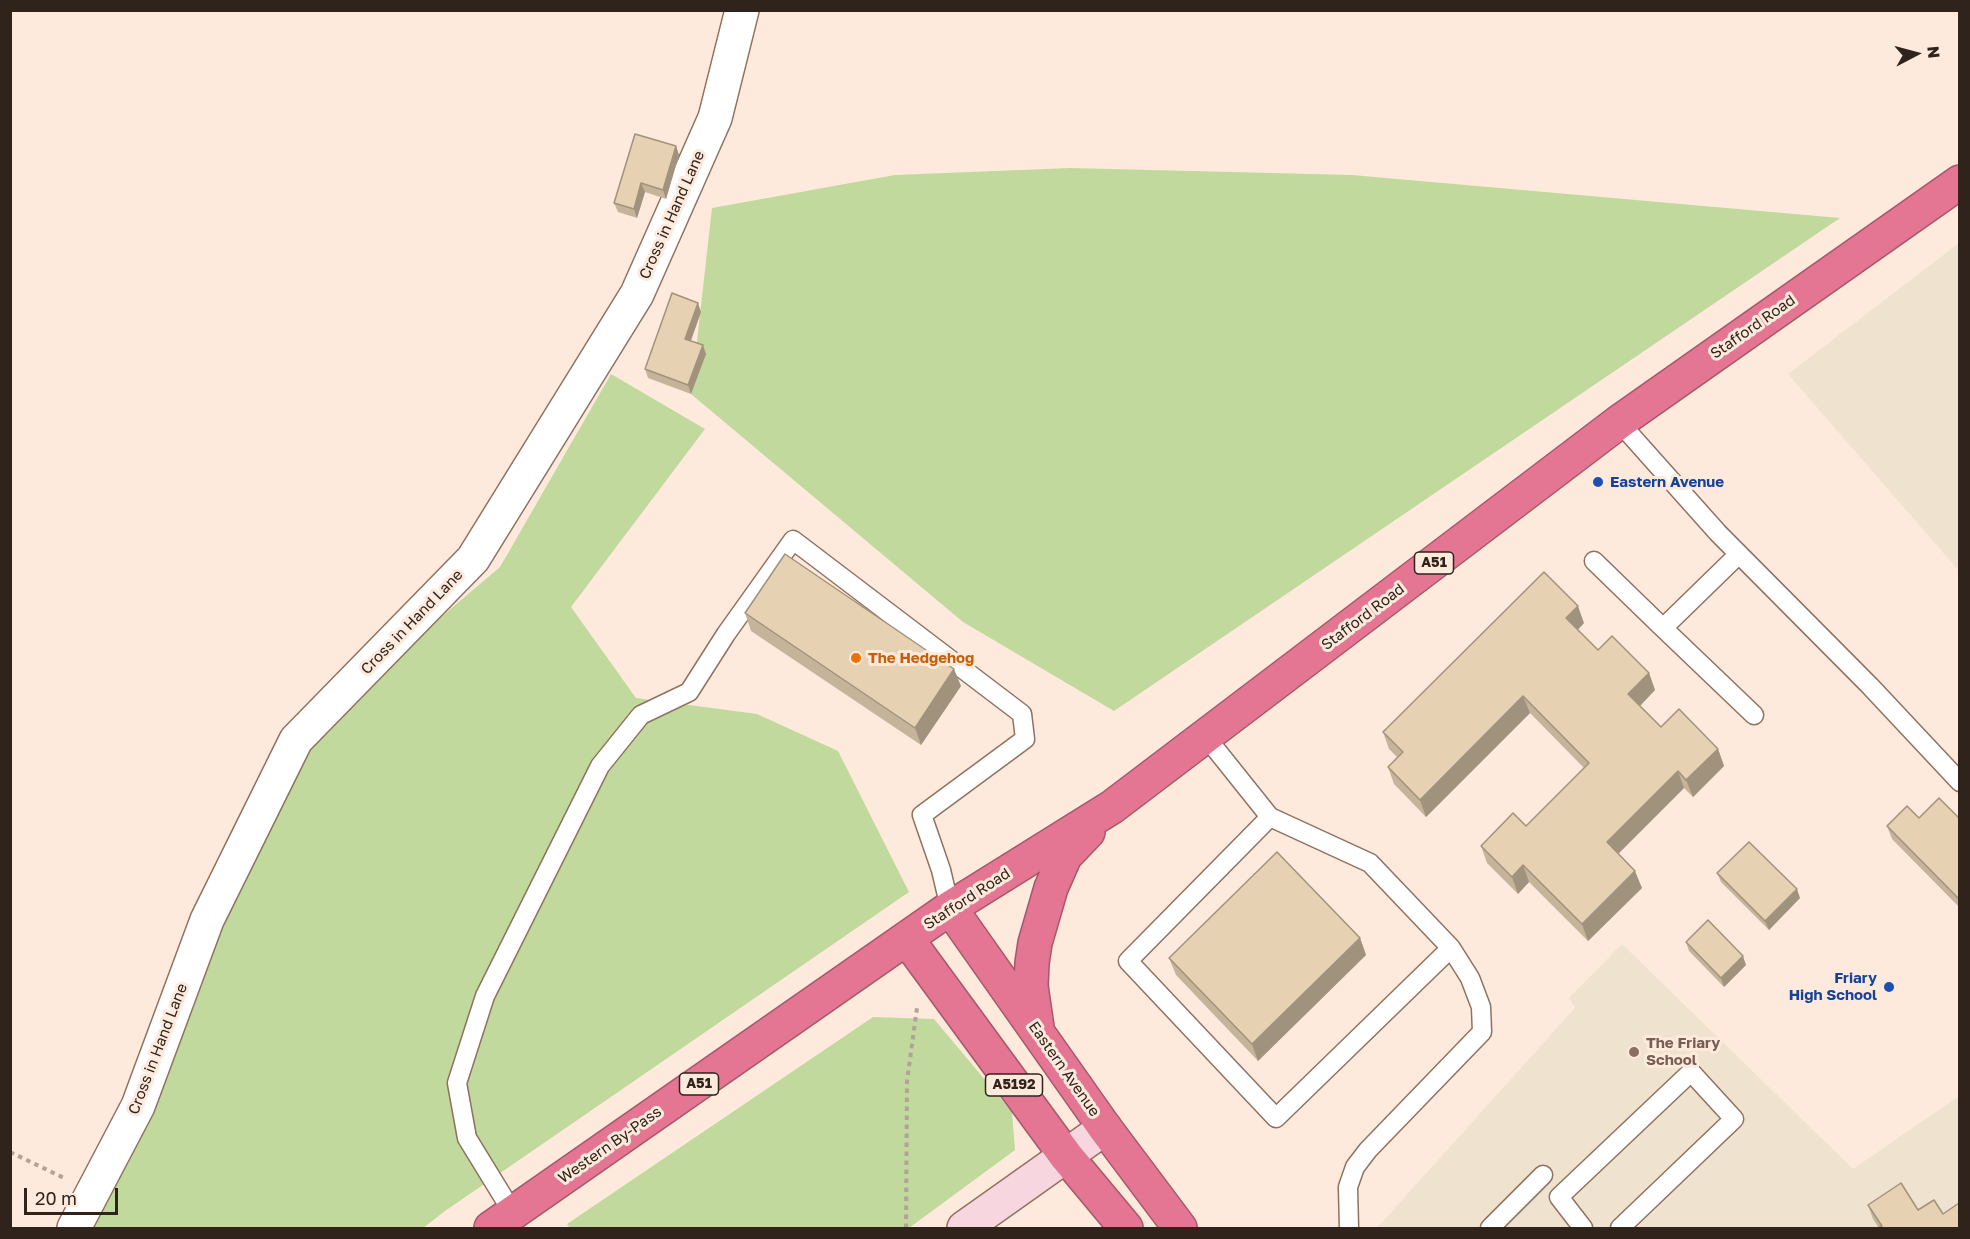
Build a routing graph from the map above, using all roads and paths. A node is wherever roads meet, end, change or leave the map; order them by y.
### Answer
1 (742, 10) edge
2 (1959, 182) edge
3 (1618, 422) junction
4 (1739, 554) junction
5 (1594, 561) dead end
6 (1663, 628) junction
7 (1754, 715) dead end
8 (1206, 736) junction
9 (1959, 782) edge
10 (1112, 807) junction
11 (1270, 817) junction
12 (950, 908) junction
13 (907, 939) junction
14 (1451, 948) junction
15 (917, 1002) dead end
16 (1038, 1032) junction
17 (1105, 1128) junction
18 (10, 1152) edge
19 (1066, 1156) junction
20 (1542, 1175) dead end
21 (92, 1192) junction
22 (502, 1221) edge
23 (74, 1228) edge
24 (906, 1228) edge
25 (964, 1228) edge
26 (1126, 1228) edge
27 (1180, 1228) edge
28 (1349, 1228) edge
29 (1490, 1228) edge
30 (1583, 1228) edge
31 (1620, 1228) edge

1 - 21 street, Cross in Hand Lane
2 - 3 highway, Stafford Road / A51
3 - 4 lane
3 - 8 highway, Stafford Road / A51
4 - 6 lane
4 - 9 lane
5 - 6 lane
6 - 7 lane
8 - 10 highway, Stafford Road / A51
8 - 11 lane
10 - 12 highway, Stafford Road / A51
10 - 16 highway
11 - 14 lane
11 - 14 lane
12 - 13 highway, Stafford Road / A51
12 - 16 highway, Eastern Avenue / A5192
12 - 22 lane
13 - 19 highway, A5192
13 - 22 highway, Western By-Pass / A51
14 - 28 lane
15 - 24 path
16 - 17 highway, Eastern Avenue / A5192
17 - 19 street
17 - 27 highway, Eastern Avenue / A5192
18 - 21 path
19 - 25 street
19 - 26 highway, A5192
20 - 29 lane
21 - 23 street, Cross in Hand Lane
30 - 31 lane

